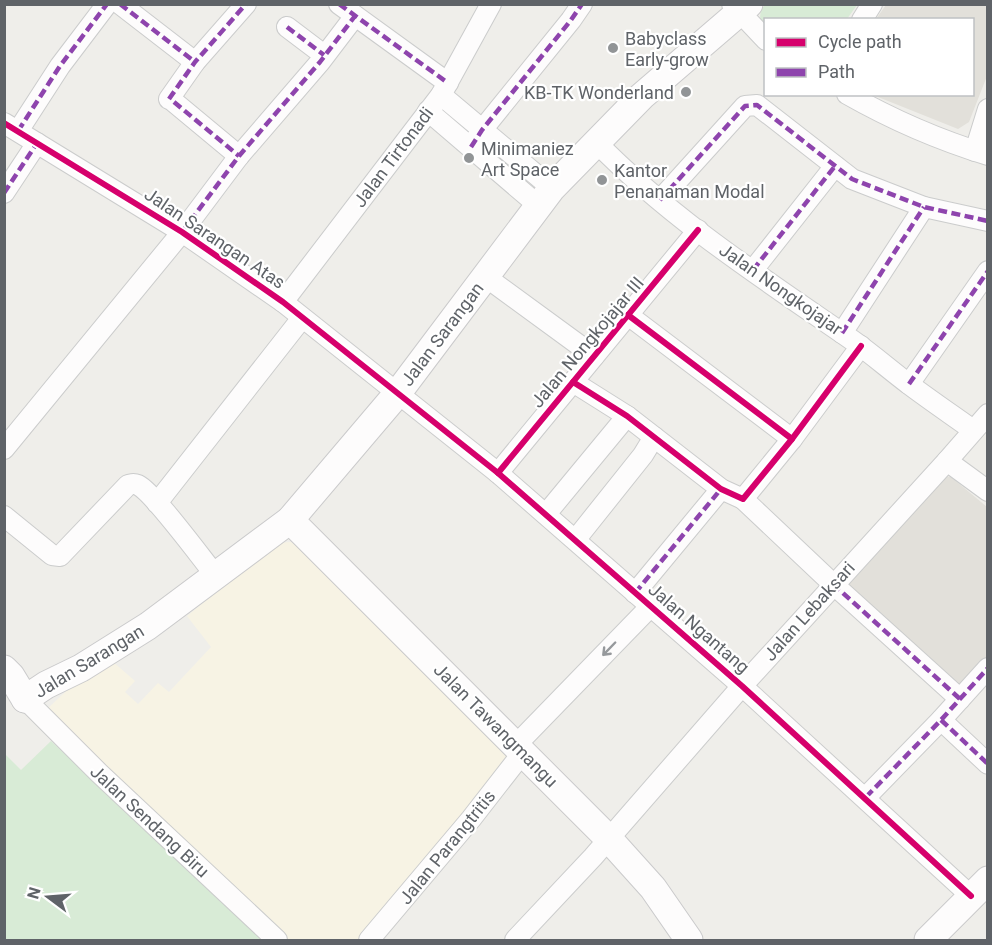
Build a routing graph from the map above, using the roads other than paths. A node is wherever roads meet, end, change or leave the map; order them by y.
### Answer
1 (107, 4) edge
2 (120, 4) edge
3 (246, 4) edge
4 (491, 4) edge
5 (582, 4) edge
6 (872, 4) edge
7 (740, 7) edge
8 (347, 10) edge
9 (863, 18) edge
10 (287, 27) dead end
11 (764, 38) edge
12 (324, 55) junction
13 (195, 62) junction
14 (439, 96) junction
15 (851, 96) edge
16 (987, 109) edge
17 (11, 127) edge
18 (482, 130) junction
19 (596, 142) junction
20 (37, 143) junction
21 (471, 147) junction
22 (981, 153) edge
23 (239, 156) junction
24 (835, 166) junction
25 (4, 193) edge
26 (545, 197) junction
27 (660, 200) junction
28 (924, 207) junction
29 (987, 221) edge
30 (698, 230) junction
31 (182, 232) junction
32 (753, 270) junction
33 (987, 271) edge
34 (486, 277) junction
35 (283, 302) junction
36 (628, 315) junction
37 (302, 318) junction
38 (842, 333) junction
39 (861, 346) junction
40 (594, 356) junction
41 (573, 382) junction
42 (909, 384) junction
43 (397, 394) junction
44 (987, 414) edge
45 (627, 416) junction
46 (973, 430) junction
47 (654, 437) junction
48 (792, 439) junction
49 (4, 449) edge
50 (947, 461) junction
51 (498, 473) junction
52 (721, 489) junction
53 (987, 491) edge
54 (743, 499) junction
55 (157, 503) junction
56 (546, 514) junction
57 (4, 516) edge
58 (290, 520) junction
59 (576, 539) junction
60 (216, 576) junction
61 (833, 584) junction
62 (635, 593) junction
63 (650, 607) junction
64 (987, 668) edge
65 (4, 669) edge
66 (742, 686) junction
67 (15, 693) edge
68 (960, 699) junction
69 (941, 720) junction
70 (520, 748) junction
71 (987, 764) edge
72 (866, 797) junction
73 (608, 838) junction
74 (981, 890) edge
75 (277, 940) edge
76 (369, 940) edge
77 (515, 940) edge
78 (689, 940) edge
79 (928, 940) edge

1 - 17 street
2 - 13 street
3 - 13 street
4 - 14 street, Jalan Tirtonadi
5 - 18 street
6 - 9 street
7 - 11 street
7 - 19 main road, Jalan Sarangan
8 - 12 street
8 - 14 street
10 - 12 street
12 - 23 street
13 - 23 street
14 - 18 street
14 - 21 street
14 - 35 street, Jalan Tirtonadi
15 - 22 street
16 - 22 street
17 - 20 street, Jalan Sarangan Atas
18 - 21 street
18 - 26 street
19 - 26 main road, Jalan Sarangan
19 - 27 street, Jalan Nongkojajar
20 - 25 street
20 - 31 street, Jalan Sarangan Atas
21 - 26 street
23 - 31 street
24 - 27 street
24 - 28 street
24 - 32 street
26 - 34 main road, Jalan Sarangan
27 - 30 street, Jalan Nongkojajar
28 - 29 street
28 - 38 street
30 - 32 street, Jalan Nongkojajar
30 - 36 street, Jalan Nongkojajar III
31 - 35 street, Jalan Sarangan Atas
31 - 49 street
32 - 38 street, Jalan Nongkojajar
33 - 42 street
34 - 40 street
34 - 43 main road, Jalan Sarangan
35 - 37 street, Jalan Sarangan Atas
36 - 40 street, Jalan Nongkojajar III
36 - 48 street
37 - 43 street, Jalan Sarangan Atas
37 - 55 street
38 - 39 street, Jalan Nongkojajar
39 - 42 street, Jalan Nongkojajar
39 - 48 street
40 - 41 street, Jalan Nongkojajar III
41 - 45 street
41 - 51 street, Jalan Nongkojajar III
42 - 46 street, Jalan Nongkojajar
43 - 51 street, Jalan Ngantang
43 - 58 main road, Jalan Sarangan
44 - 46 street, Jalan Lebaksari
45 - 47 street
45 - 56 street
46 - 50 street, Jalan Lebaksari
47 - 52 street
47 - 59 street
48 - 54 street
50 - 53 street
50 - 61 street, Jalan Lebaksari
51 - 56 street, Jalan Ngantang
52 - 54 street
52 - 62 street
54 - 61 street
55 - 57 street
55 - 60 street
56 - 59 street, Jalan Ngantang
58 - 60 main road, Jalan Sarangan
58 - 70 main road, Jalan Tawangmangu
59 - 62 street, Jalan Ngantang
60 - 67 main road, Jalan Sarangan
61 - 66 street, Jalan Lebaksari
61 - 68 street
62 - 63 street, Jalan Ngantang
63 - 66 street, Jalan Ngantang
63 -> 70 street, Jalan Parangtritis
64 - 68 street
65 - 67 main road
66 - 72 street, Jalan Ngantang
66 - 73 street, Jalan Lebaksari
67 - 75 street, Jalan Sendang Biru
68 - 69 street
69 - 71 street
69 - 72 street
70 - 73 main road, Jalan Tawangmangu
70 - 76 street, Jalan Parangtritis
72 - 74 street, Jalan Ngantang
73 - 77 street, Jalan Lebaksari
73 - 78 main road, Jalan Tawangmangu
74 - 79 main road

